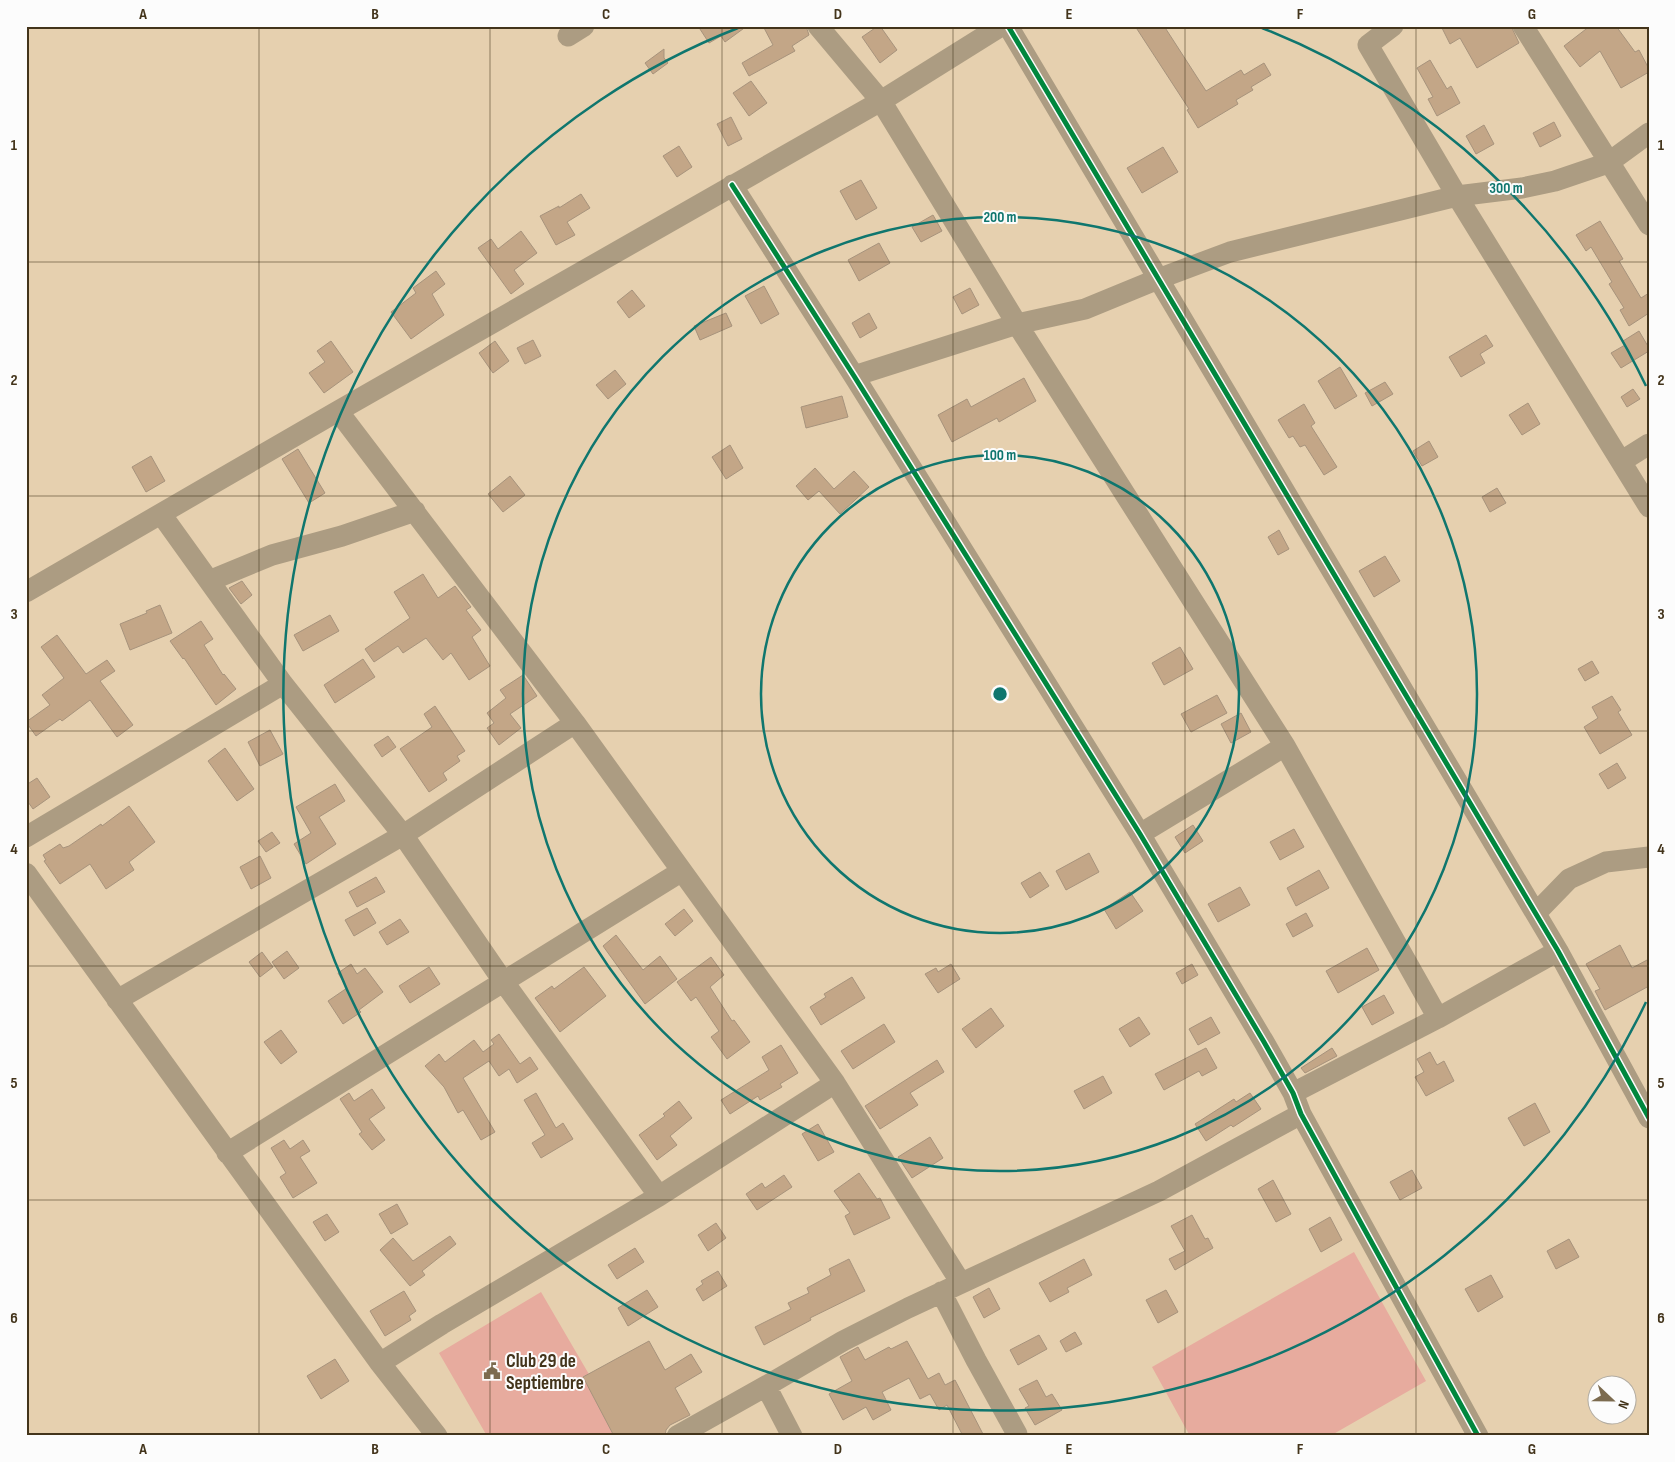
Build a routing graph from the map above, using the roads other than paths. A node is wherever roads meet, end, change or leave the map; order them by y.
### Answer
1 (818, 26) edge
2 (1001, 26) edge
3 (1008, 26) edge
4 (1393, 26) edge
5 (1523, 26) edge
6 (881, 100) junction
7 (1649, 133) edge
8 (1608, 163) junction
9 (732, 185) junction
10 (1457, 196) junction
11 (1649, 225) edge
12 (1158, 279) junction
13 (1017, 324) junction
14 (854, 376) junction
15 (338, 411) junction
16 (1649, 444) edge
17 (1622, 461) junction
18 (1649, 507) edge
19 (416, 511) junction
20 (161, 514) junction
21 (209, 581) junction
22 (26, 592) edge
23 (283, 684) junction
24 (575, 722) junction
25 (1285, 746) junction
26 (1140, 834) junction
27 (403, 835) junction
28 (26, 837) edge
29 (1649, 857) edge
30 (682, 872) junction
31 (26, 873) edge
32 (1536, 913) junction
33 (1558, 951) junction
34 (503, 981) junction
35 (117, 1000) junction
36 (1438, 1018) junction
37 (834, 1083) junction
38 (1293, 1093) junction
39 (1301, 1114) junction
40 (1649, 1118) edge
41 (227, 1153) junction
42 (659, 1196) junction
43 (962, 1283) junction
44 (941, 1292) junction
45 (380, 1363) junction
46 (766, 1386) junction
47 (1017, 1434) dead end
48 (437, 1436) edge
49 (677, 1436) edge
50 (792, 1436) edge
51 (1478, 1436) edge

1 - 6 street
2 - 6 street
3 - 12 street
4 - 10 street
5 - 8 street
6 - 9 street
6 - 13 street
7 - 8 street
8 - 10 street
8 - 11 street
9 - 14 street
9 - 15 street
10 - 12 street
10 - 17 street
12 - 13 street
12 - 32 street
13 - 14 street
13 - 25 street
14 - 26 street
15 - 19 street
15 - 20 street
16 - 17 street
17 - 18 street
19 - 21 street
19 - 24 street
20 - 21 street
20 - 22 street
21 - 23 street
23 - 27 street
23 - 28 street
24 - 27 street
24 - 30 street
25 - 26 street
25 - 36 street
26 - 38 street
27 - 34 street
27 - 35 street
29 - 32 street
30 - 34 street
30 - 37 street
31 - 35 street
32 - 33 street
33 - 36 street
33 - 40 street
34 - 41 street
34 - 42 street
35 - 41 street
36 - 38 street
37 - 42 street
37 - 43 street
38 - 39 street
39 - 43 street
39 - 51 street
41 - 45 street
42 - 45 street
43 - 44 street
44 - 46 street
44 - 47 street
45 - 48 street
46 - 49 street
46 - 50 street

